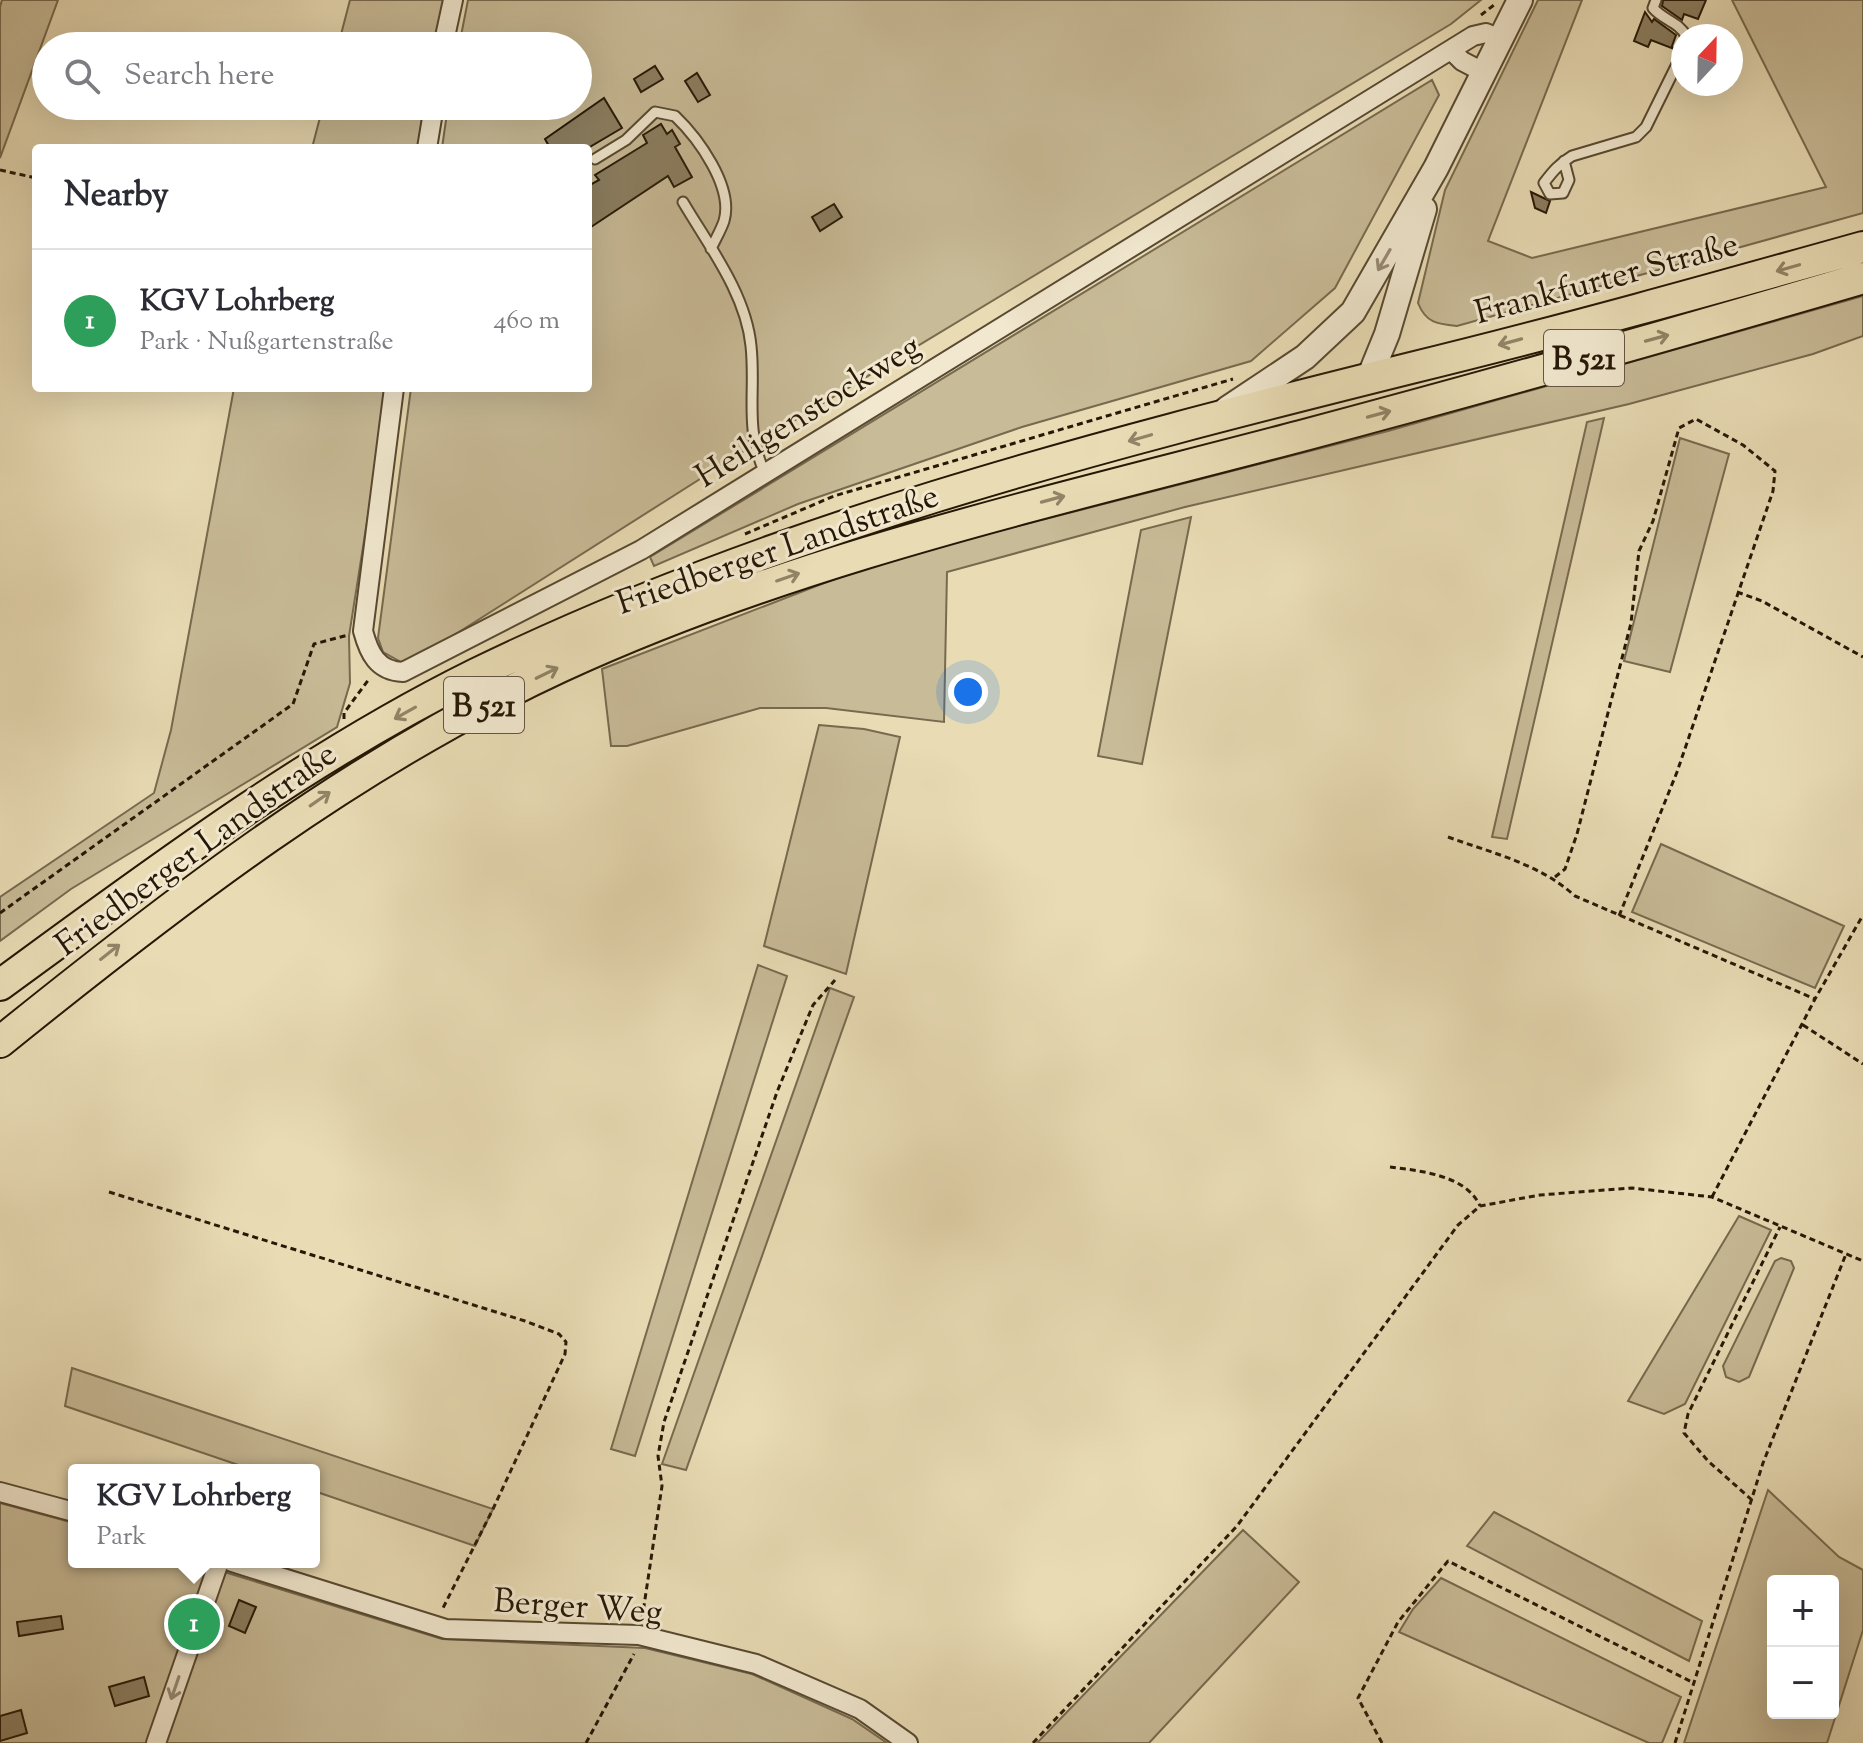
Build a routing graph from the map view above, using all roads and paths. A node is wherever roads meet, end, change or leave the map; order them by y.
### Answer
1 (453, 0) edge
2 (1520, 0) edge
3 (1656, 0) edge
4 (1675, 24) edge
5 (446, 32) edge
6 (1500, 39) junction
7 (1451, 50) junction
8 (1483, 72) junction
9 (1671, 76) edge
10 (432, 120) edge
11 (428, 144) edge
12 (595, 159) dead end
13 (1564, 161) dead end
14 (1436, 168) junction
15 (0, 170) edge
16 (32, 177) edge
17 (683, 202) dead end
18 (1863, 247) edge
19 (711, 249) junction
20 (1863, 278) edge
21 (1245, 373) dead end
22 (1369, 378) junction
23 (393, 392) edge
24 (1215, 416) junction
25 (1304, 435) junction
26 (765, 473) junction
27 (738, 537) dead end
28 (1737, 592) junction
29 (363, 631) junction
30 (1863, 657) edge
31 (379, 664) junction
32 (344, 723) dead end
33 (1448, 837) dead end
34 (1555, 877) junction
35 (0, 913) edge
36 (1863, 915) edge
37 (1619, 916) junction
38 (835, 980) dead end
39 (0, 985) edge
40 (1815, 999) junction
41 (1803, 1025) junction
42 (0, 1042) edge
43 (1863, 1064) edge
44 (1390, 1167) dead end
45 (109, 1192) dead end
46 (1712, 1197) junction
47 (1480, 1206) junction
48 (1781, 1226) junction
49 (1846, 1254) junction
50 (1863, 1261) edge
51 (0, 1492) edge
52 (1752, 1500) junction
53 (68, 1510) edge
54 (217, 1568) edge
55 (251, 1568) edge
56 (433, 1626) junction
57 (637, 1634) junction
58 (1694, 1683) junction
59 (156, 1743) edge
60 (586, 1743) edge
61 (908, 1743) edge
62 (1033, 1743) edge
63 (1382, 1743) edge
64 (1675, 1743) edge

1 - 5 street
2 - 6 street, Friedberger Landstraße
3 - 4 lane
6 - 7 street, Heiligenstockweg
6 - 8 street, Friedberger Landstraße
7 - 8 street
7 - 26 street, Heiligenstockweg
8 - 14 street, Friedberger Landstraße
9 - 13 lane
10 - 11 street
12 - 19 lane
14 - 22 street, Friedberger Landstraße
14 -> 24 street, Friedberger Landstraße
15 - 16 path
17 - 19 lane
18 -> 22 main road, Frankfurter Straße / B 521
19 - 26 lane
25 -> 20 main road, Frankfurter Straße / B 521
21 - 27 path
22 - 24 main road, Friedberger Landstraße / B 521
22 - 25 main road
23 - 29 street
24 -> 39 main road, Friedberger Landstraße / B 521
42 -> 25 main road, Friedberger Landstraße / B 521
26 - 31 street, Heiligenstockweg
28 - 30 path
28 - 34 path
28 - 37 path
29 - 31 street
29 - 35 path
31 - 32 path
33 - 34 path
34 - 37 path
36 - 40 path
37 - 40 path
38 - 57 path
40 - 41 path
41 - 43 path
41 - 46 path
44 - 47 path
45 - 56 path
46 - 47 path
46 - 48 path
47 - 62 path
48 - 49 path
48 - 52 path
49 - 50 path
49 - 52 path
51 - 53 street
52 - 58 path
54 -> 59 street
55 - 56 street, Berger Weg
56 - 57 street, Berger Weg
57 - 60 path
57 - 61 street, Berger Weg
58 - 63 path
58 - 64 path

